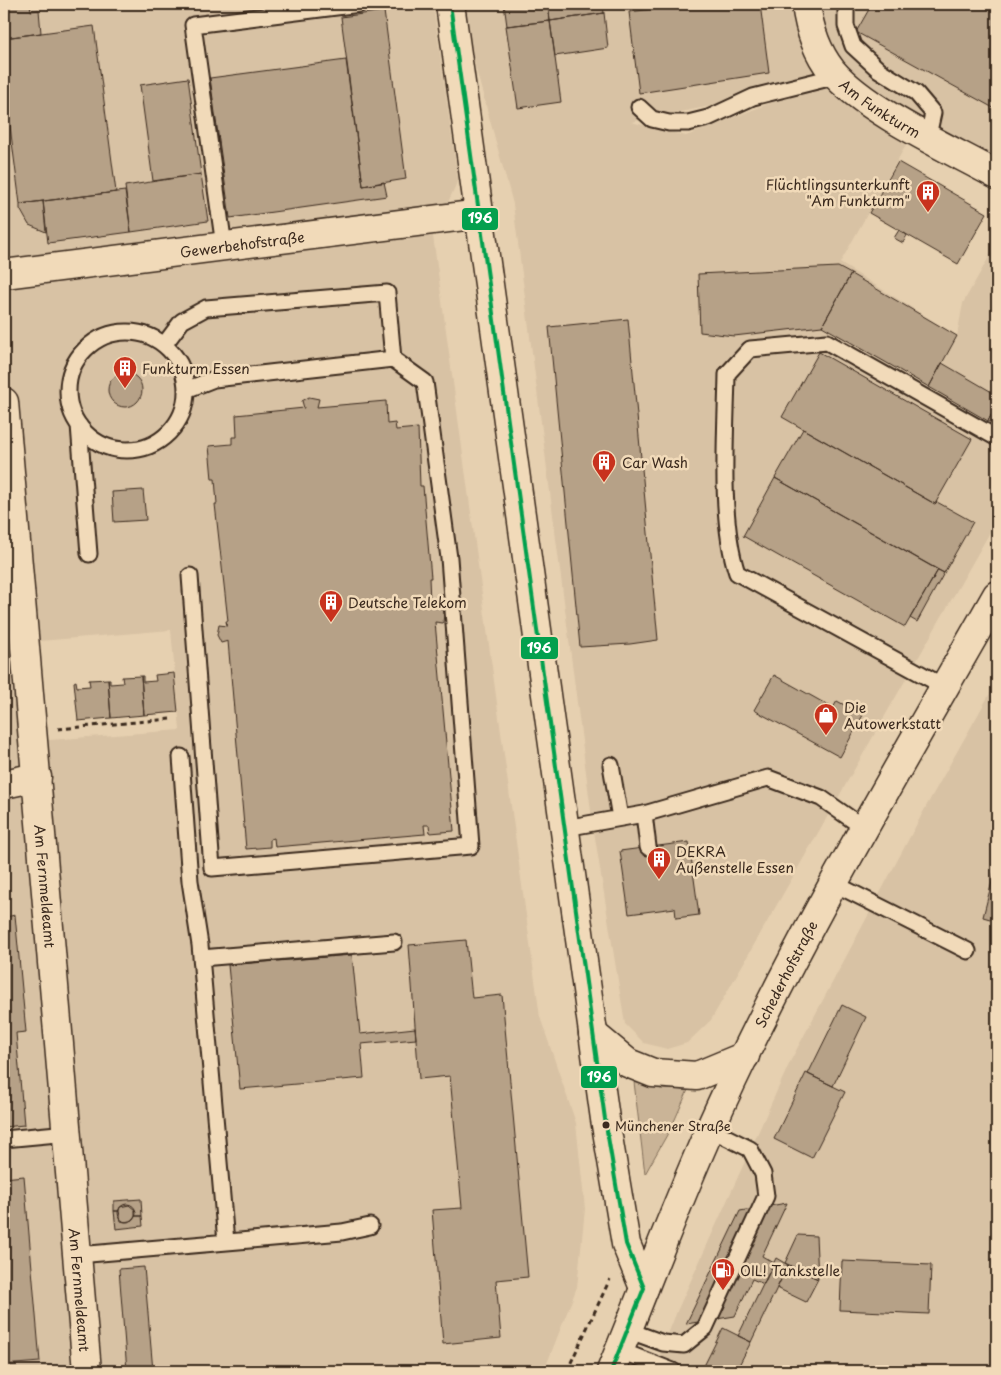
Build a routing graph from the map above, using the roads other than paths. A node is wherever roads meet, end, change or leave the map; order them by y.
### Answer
1 (360, 4) edge
2 (450, 4) edge
3 (806, 4) edge
4 (846, 4) edge
5 (837, 76) junction
6 (639, 107) dead end
7 (928, 136) junction
8 (997, 175) edge
9 (480, 214) junction
10 (224, 246) junction
11 (4, 274) edge
12 (164, 345) junction
13 (393, 359) junction
14 (186, 390) junction
15 (4, 402) edge
16 (79, 425) junction
17 (997, 438) edge
18 (89, 554) dead end
19 (190, 576) dead end
20 (997, 595) edge
21 (945, 687) junction
22 (181, 757) dead end
23 (611, 765) dead end
24 (37, 777) junction
25 (4, 784) edge
26 (644, 814) junction
27 (620, 818) junction
28 (565, 828) junction
29 (864, 828) junction
30 (648, 848) dead end
31 (834, 883) junction
32 (394, 942) dead end
33 (968, 951) dead end
34 (201, 958) junction
35 (593, 1034) junction
36 (745, 1056) junction
37 (710, 1129) junction
38 (68, 1133) junction
39 (4, 1139) edge
40 (370, 1226) dead end
41 (226, 1242) junction
42 (78, 1255) junction
43 (644, 1288) junction
44 (619, 1350) edge
45 (87, 1371) edge
46 (673, 1371) edge

1 - 10 lane
2 - 9 street
3 - 5 street, Am Funkturm
4 - 7 lane
5 - 6 lane
5 - 7 street, Am Funkturm
7 - 8 street, Am Funkturm
9 - 10 street, Gewerbehofstraße
9 - 28 street
10 - 11 street, Gewerbehofstraße
12 - 13 lane
12 - 14 lane
12 - 16 lane
13 - 14 lane
13 - 19 lane
14 - 16 lane
15 - 24 street, Am Fernmeldeamt
16 - 18 lane
17 - 21 lane
20 - 21 street, Schederhofstraße
21 - 29 street, Schederhofstraße
22 - 34 lane
23 - 27 lane
24 - 25 street
24 - 38 street, Am Fernmeldeamt
26 - 27 lane
26 - 29 lane
26 - 30 lane
27 - 28 lane
28 - 35 street
29 - 31 street, Schederhofstraße
31 - 33 lane
31 - 36 street, Schederhofstraße
32 - 34 lane
34 - 41 lane
35 - 36 street
35 - 43 street
36 - 37 street, Schederhofstraße
37 - 43 street, Schederhofstraße
37 - 44 lane
38 - 39 lane
38 - 42 street, Am Fernmeldeamt
40 - 41 lane
41 - 42 lane
42 - 45 street, Am Fernmeldeamt
43 - 44 street, Schederhofstraße
44 - 46 lane

